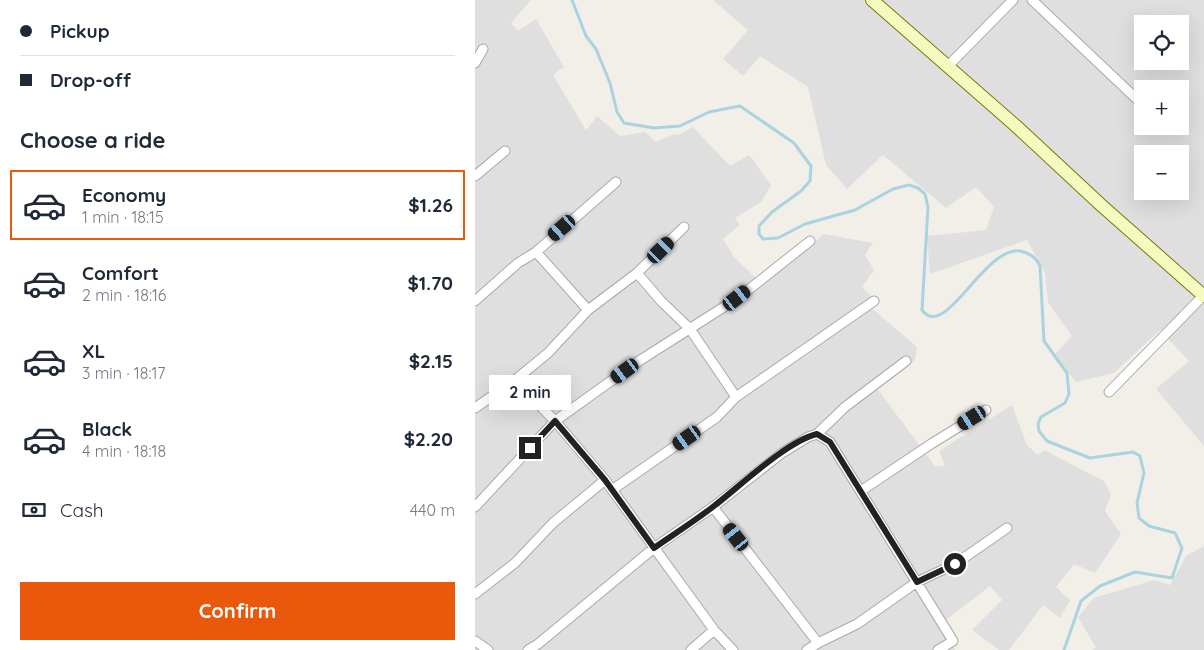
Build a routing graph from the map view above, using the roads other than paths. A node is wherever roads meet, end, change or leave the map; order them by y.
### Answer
1 (872, 0) edge
2 (1013, 0) edge
3 (1032, 0) edge
4 (483, 49) dead end
5 (475, 63) edge
6 (947, 67) junction
7 (1134, 96) edge
8 (505, 151) dead end
9 (475, 176) edge
10 (616, 182) dead end
11 (684, 227) dead end
12 (810, 241) dead end
13 (536, 252) junction
14 (637, 273) junction
15 (1204, 295) edge
16 (475, 301) edge
17 (873, 301) dead end
18 (589, 310) junction
19 (690, 329) junction
20 (906, 362) dead end
21 (515, 380) junction
22 (1109, 392) dead end
23 (736, 398) junction
24 (475, 408) edge
25 (986, 410) dead end
26 (555, 421) junction
27 (817, 434) junction
28 (605, 480) junction
29 (612, 490) junction
30 (861, 492) junction
31 (475, 507) edge
32 (713, 507) junction
33 (1007, 528) dead end
34 (654, 548) junction
35 (917, 582) junction
36 (475, 594) edge
37 (715, 630) junction
38 (475, 641) edge
39 (953, 641) junction
40 (818, 643) junction
41 (488, 650) edge
42 (528, 650) edge
43 (691, 650) edge
44 (733, 650) edge
45 (807, 650) edge
46 (938, 650) edge
47 (958, 650) edge

1 - 6 street
2 - 6 street
3 - 7 street
4 - 5 street
6 - 15 street
8 - 9 street
10 - 13 street
11 - 14 street
12 - 19 street
13 - 16 street
13 - 18 street
14 - 18 street
14 - 19 street
15 - 22 street
17 - 23 street
18 - 21 street
19 - 23 street
19 - 26 street
20 - 27 street
21 - 24 street
21 - 26 street
23 - 29 street
25 - 30 street
26 - 28 street
26 - 31 street
27 - 30 street
27 - 32 street
28 - 29 street
28 - 36 street
29 - 34 street
30 - 35 street
32 - 34 street
32 - 40 street
33 - 35 street
34 - 37 street
34 - 42 street
35 - 39 street
35 - 40 street
37 - 43 street
37 - 44 street
38 - 41 street
39 - 46 street
39 - 47 street
40 - 45 street

